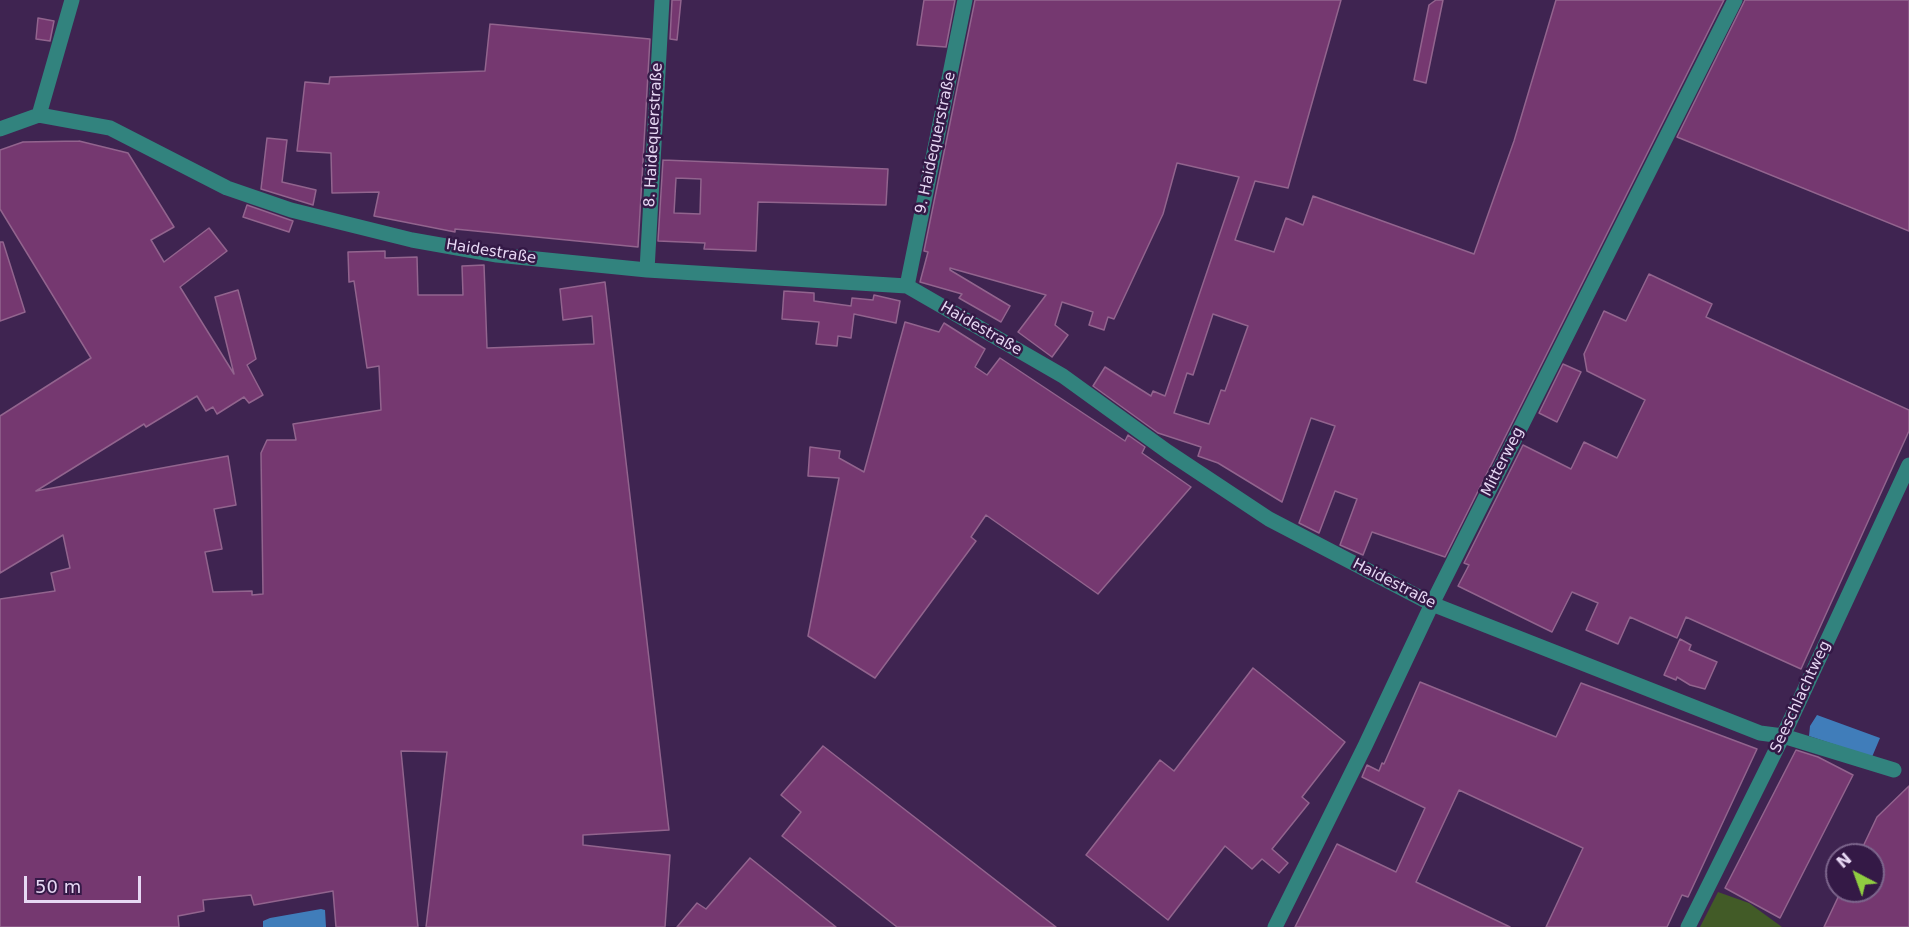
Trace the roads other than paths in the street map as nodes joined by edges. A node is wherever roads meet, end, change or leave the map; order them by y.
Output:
1 (72, 0) edge
2 (662, 0) edge
3 (965, 0) edge
4 (1735, 0) edge
5 (39, 115) junction
6 (0, 129) edge
7 (646, 270) junction
8 (906, 286) junction
9 (1909, 465) edge
10 (1432, 604) junction
11 (1783, 736) junction
12 (1894, 770) dead end
13 (1275, 927) edge
14 (1688, 927) edge

1 - 5 street
2 - 7 street, 8. Haidequerstraße
3 - 8 street, 9. Haidequerstraße
4 - 10 street, Mitterweg
5 - 6 street
5 - 7 street, Haidestraße
7 - 8 street, Haidestraße
8 - 10 street, Haidestraße
9 - 11 street, Seeschlachtweg
10 - 11 street, Haidestraße
10 - 13 street, Mitterweg
11 - 12 street, Haidestraße
11 - 14 street, Seeschlachtweg

